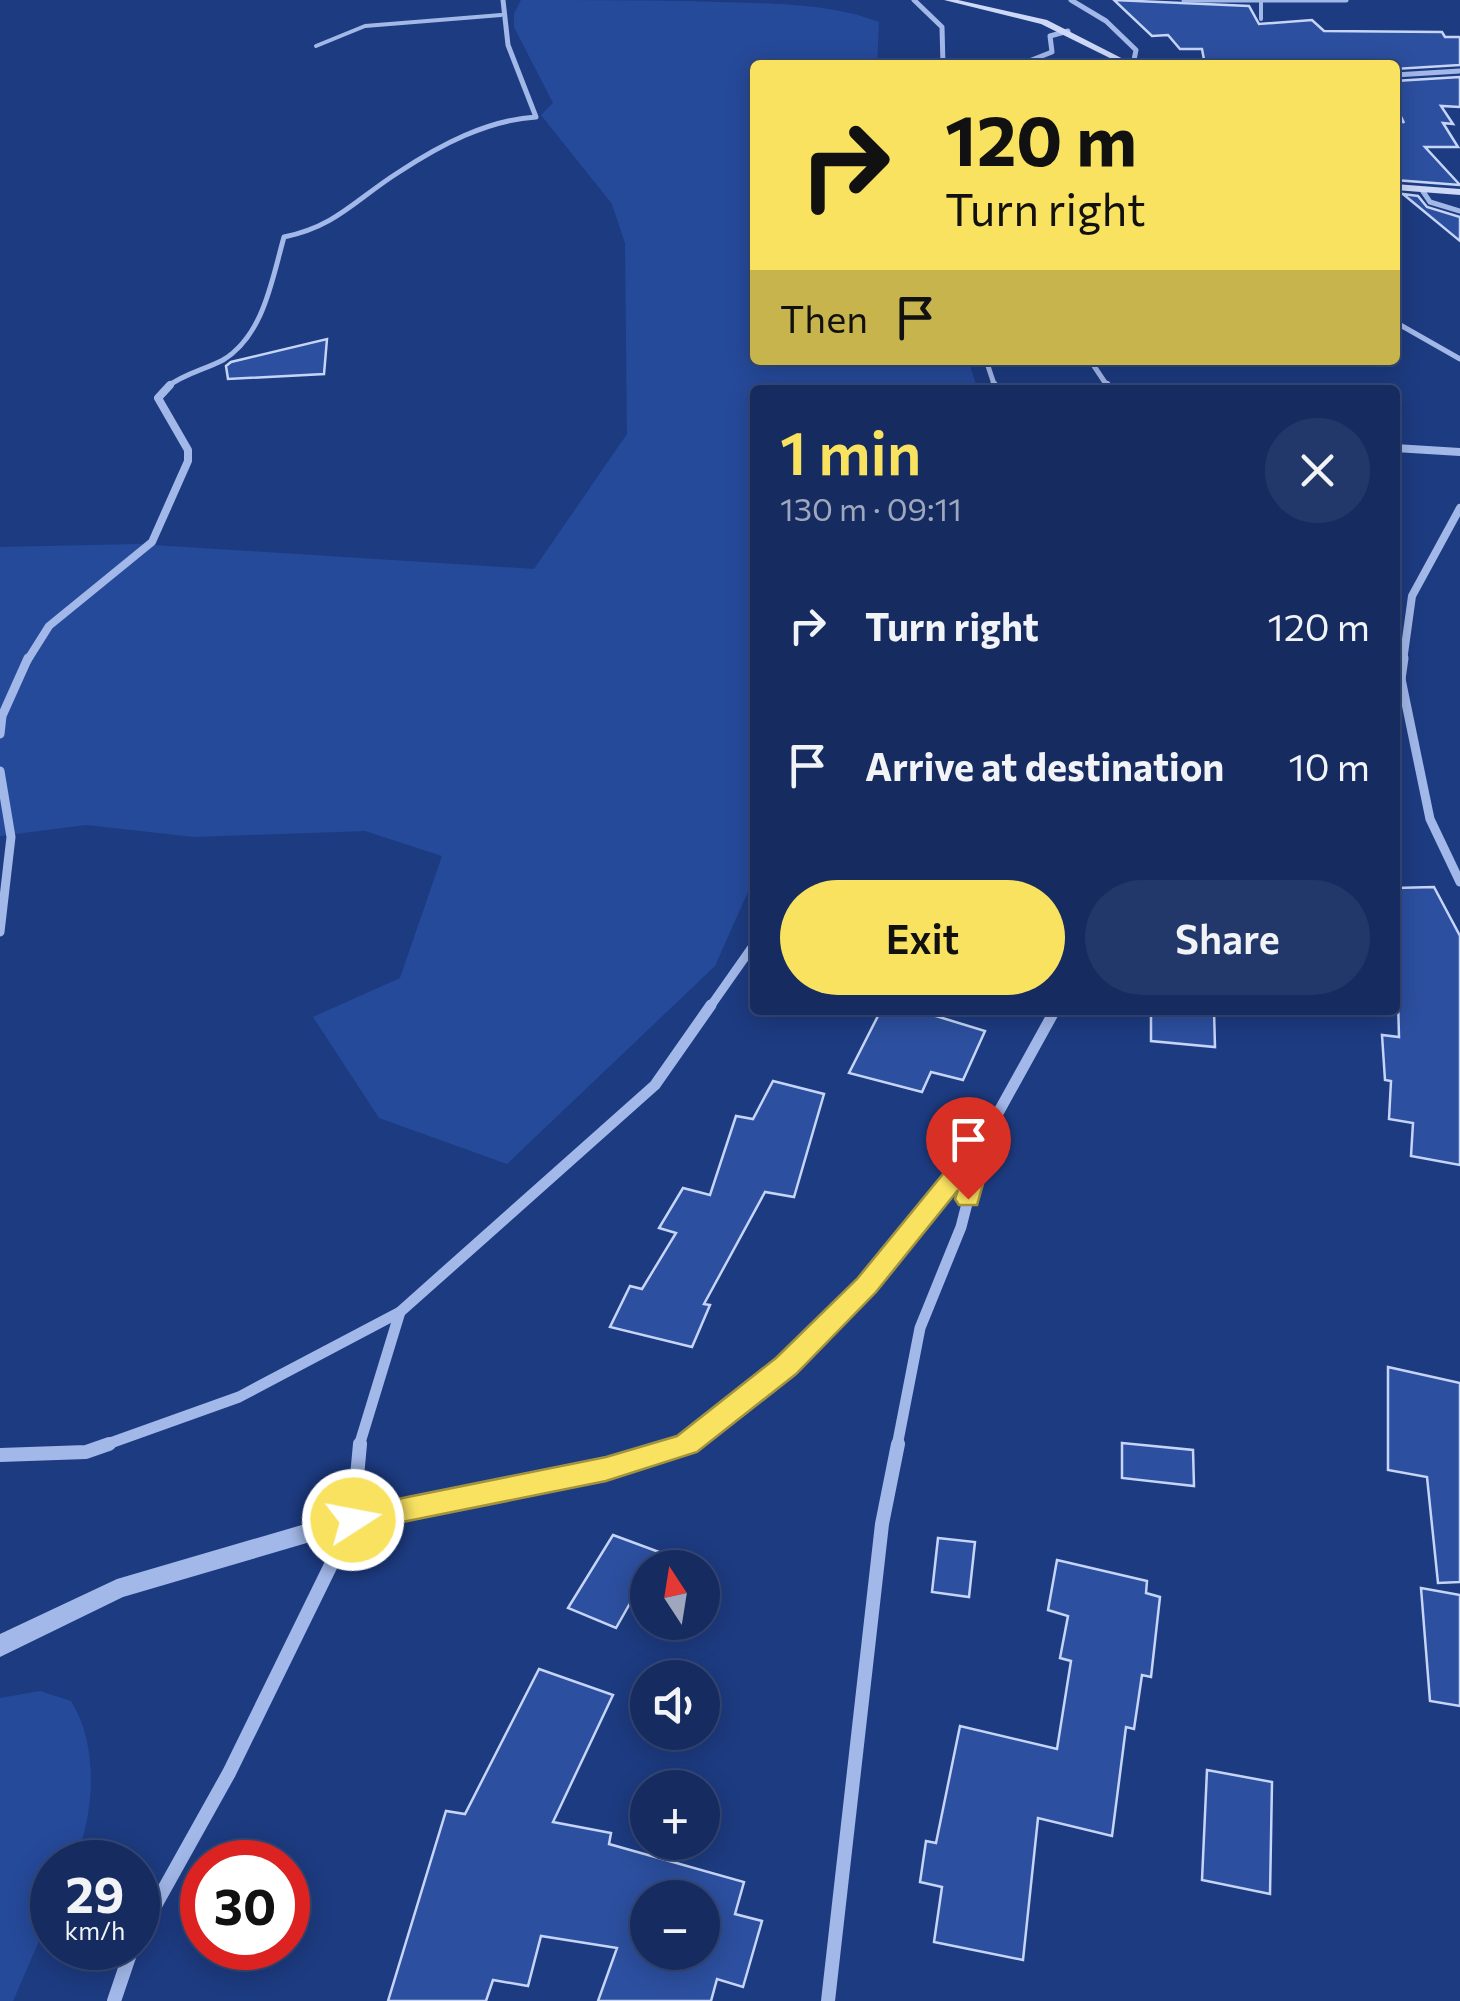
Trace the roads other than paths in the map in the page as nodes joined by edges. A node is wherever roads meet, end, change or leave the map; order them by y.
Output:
1 (504, 0) edge
2 (914, 0) edge
3 (948, 0) edge
4 (1071, 0) edge
5 (1184, 0) edge
6 (1346, 0) edge
7 (1261, 2) edge
8 (501, 15) junction
9 (1261, 19) dead end
10 (1068, 31) junction
11 (316, 46) dead end
12 (1052, 52) junction
13 (943, 60) edge
14 (1031, 60) edge
15 (1055, 60) edge
16 (1123, 60) edge
17 (1133, 60) edge
18 (1460, 71) edge
19 (1400, 74) edge
20 (1400, 188) edge
21 (1422, 190) junction
22 (1460, 192) edge
23 (1460, 210) edge
24 (1400, 325) edge
25 (1460, 359) edge
26 (1400, 448) edge
27 (1460, 452) edge
28 (1460, 508) edge
29 (1400, 668) edge
30 (1400, 689) edge
31 (0, 734) edge
32 (0, 770) edge
33 (1460, 882) edge
34 (0, 932) edge
35 (750, 950) edge
36 (1052, 1015) edge
37 (982, 1142) junction
38 (400, 1312) junction
39 (0, 1455) edge
40 (353, 1520) junction
41 (0, 1646) edge
42 (160, 1897) edge
43 (125, 1970) edge
44 (114, 2001) edge
45 (828, 2001) edge

1 - 8 street
2 - 13 street
3 - 10 main road
4 - 17 street
5 - 7 street
6 - 7 street
7 - 9 lane
8 - 11 lane
8 - 31 street
10 - 12 street
10 - 16 main road
12 - 14 street
12 - 15 street
18 - 19 street
20 - 21 main road
21 - 22 main road
21 - 23 street
24 - 25 street
26 - 27 street
28 - 29 street
30 - 33 street
32 - 34 street
35 - 38 street
36 - 37 street
37 - 40 street
37 - 45 street
38 - 39 street
38 - 40 street
40 - 41 street
40 - 42 street
43 - 44 street

